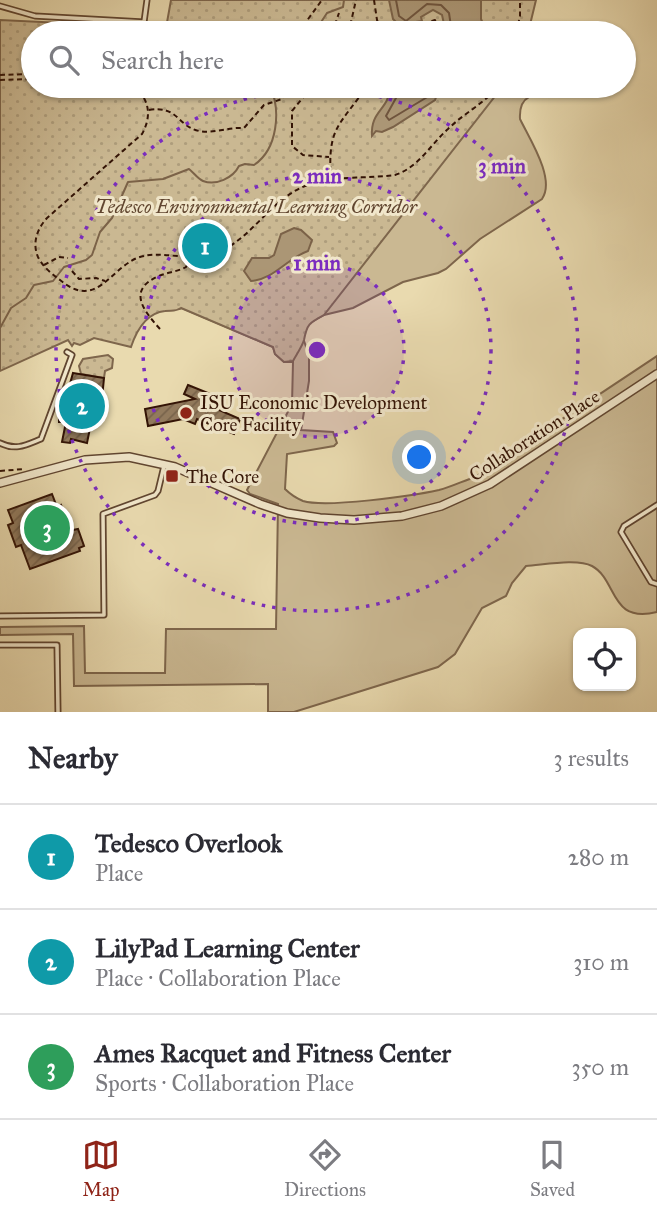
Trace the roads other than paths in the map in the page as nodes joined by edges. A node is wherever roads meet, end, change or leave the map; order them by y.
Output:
1 (147, 0) edge
2 (0, 6) edge
3 (126, 21) edge
4 (144, 21) edge
5 (67, 352) dead end
6 (657, 374) edge
7 (0, 443) edge
8 (164, 464) junction
9 (0, 477) edge
10 (17, 478) junction
11 (0, 483) edge
12 (657, 505) edge
13 (657, 584) edge
14 (0, 616) edge
15 (0, 645) edge
16 (58, 712) edge

1 - 4 lane
2 - 3 lane
5 - 7 lane
6 - 8 street, Collaboration Place
8 - 10 street, Collaboration Place
8 - 14 lane
9 - 10 street, Collaboration Place
10 - 11 street, Collaboration Place
12 - 13 lane
15 - 16 lane

